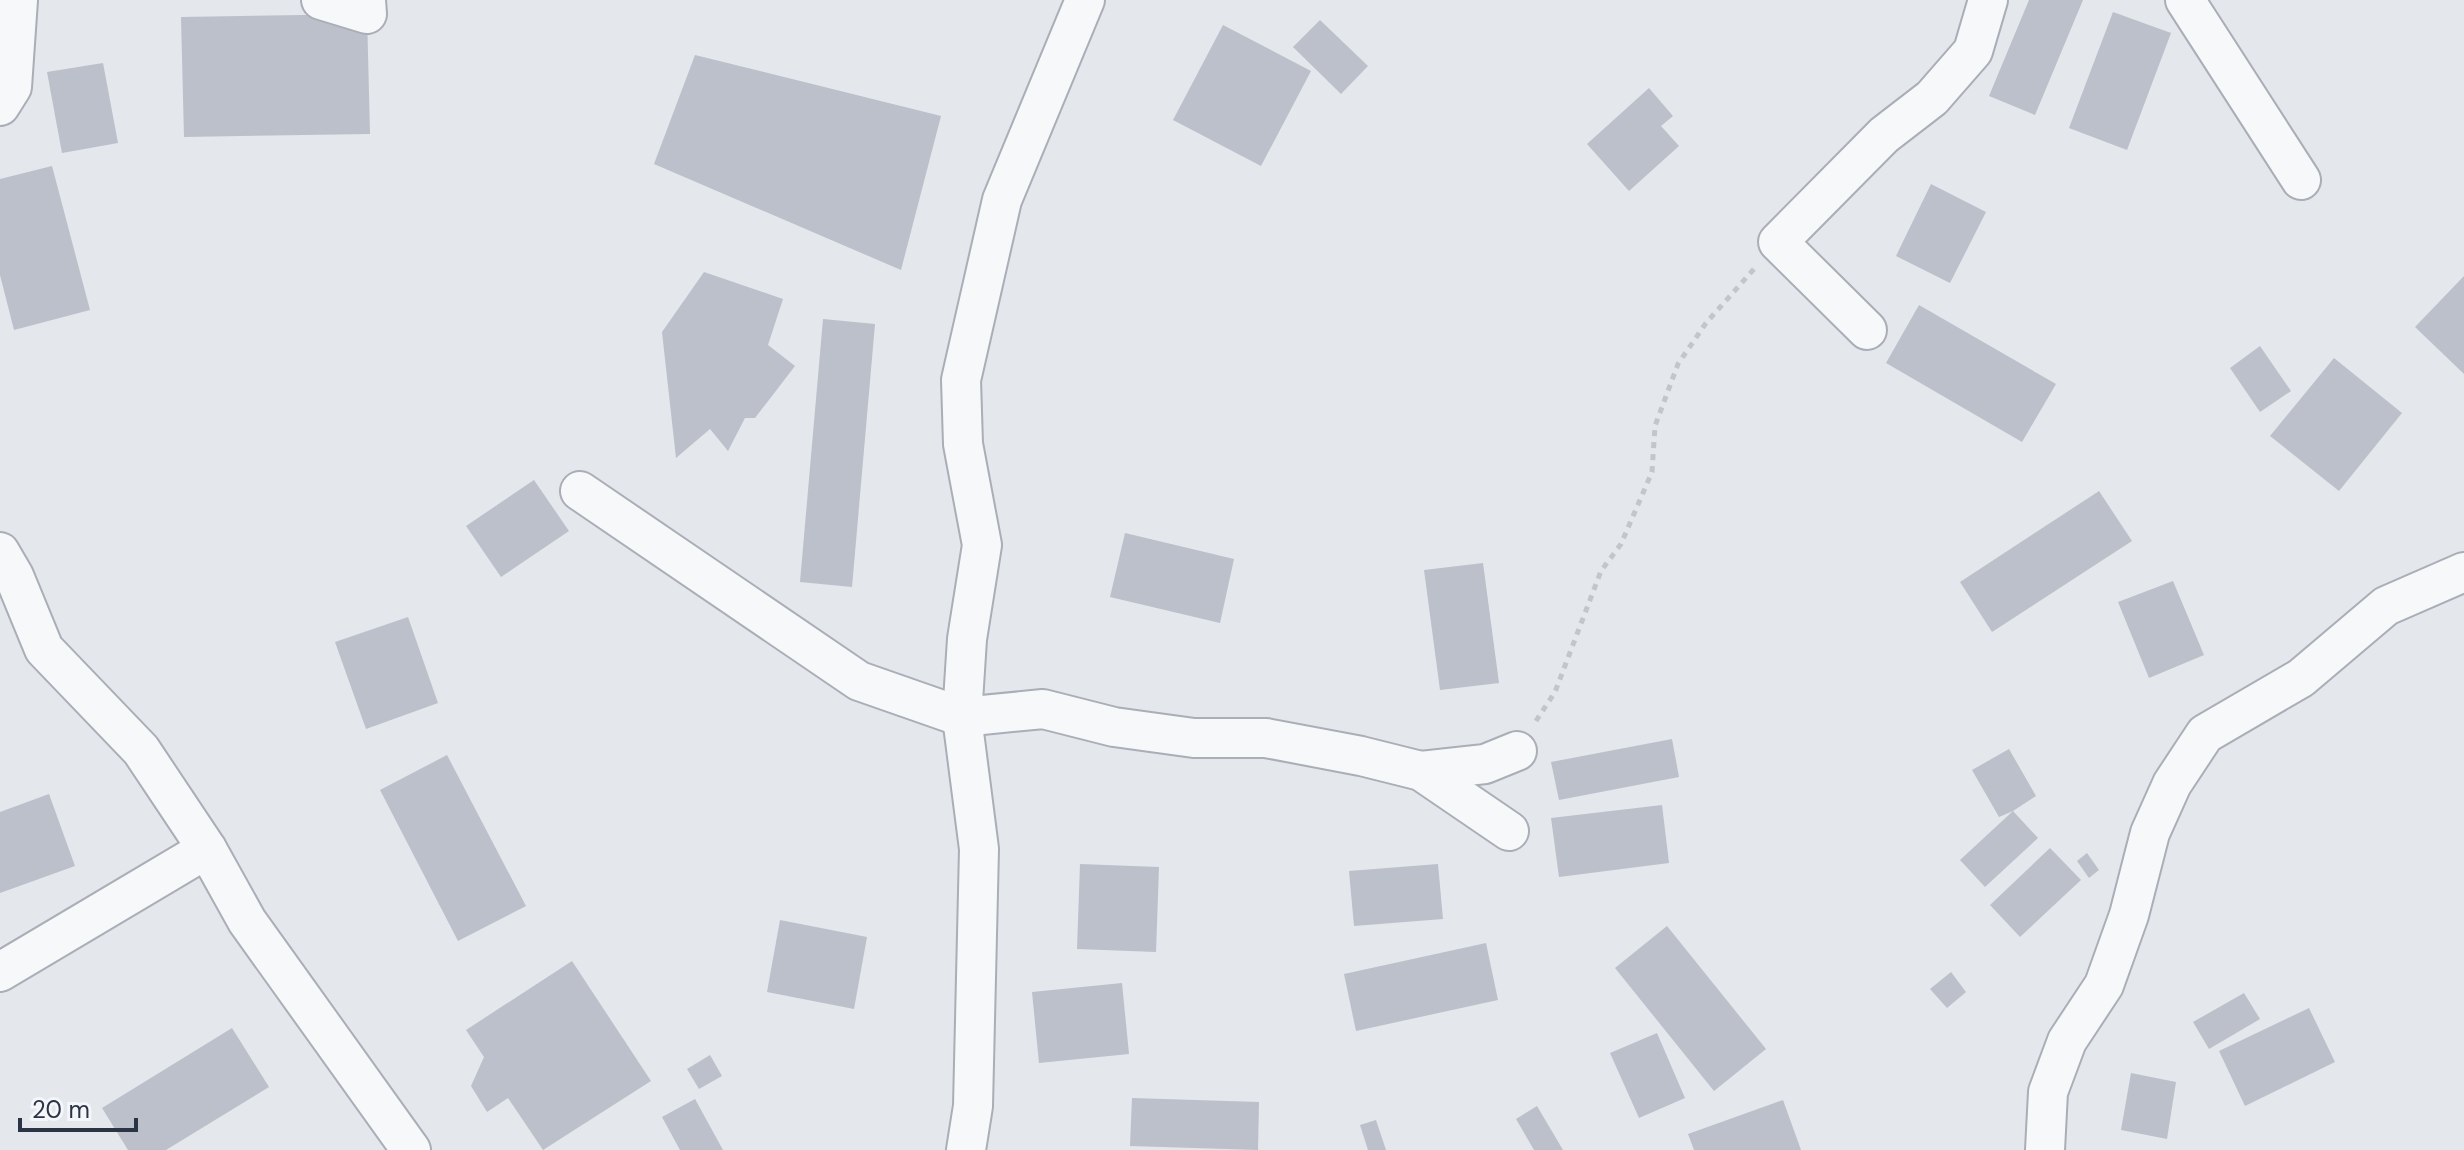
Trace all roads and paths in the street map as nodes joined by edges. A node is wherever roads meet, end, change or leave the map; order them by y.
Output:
1 (18, 0) edge
2 (321, 0) edge
3 (366, 0) edge
4 (1085, 0) edge
5 (1988, 0) edge
6 (2185, 0) edge
7 (0, 106) edge
8 (2301, 180) dead end
9 (1778, 242) junction
10 (1867, 330) dead end
11 (580, 491) dead end
12 (0, 552) edge
13 (2464, 572) edge
14 (962, 717) junction
15 (1517, 751) joint
16 (1421, 771) junction
17 (1509, 831) dead end
18 (207, 849) junction
19 (0, 972) edge
20 (411, 1150) edge
21 (966, 1150) edge
22 (2045, 1150) edge

1 - 7 street
2 - 3 street
4 - 14 street
5 - 9 street
6 - 8 street
9 - 10 street
9 - 15 path
11 - 14 street
12 - 18 street
13 - 22 street
14 - 16 street
14 - 21 street
15 - 16 street
16 - 17 street
18 - 19 street
18 - 20 street

